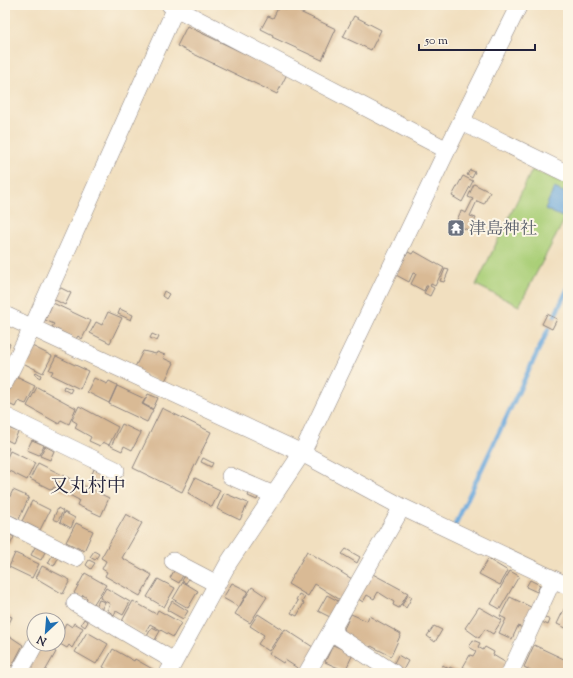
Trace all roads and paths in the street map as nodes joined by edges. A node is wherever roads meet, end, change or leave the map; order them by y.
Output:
1 (519, 5) edge
2 (175, 6) edge
3 (462, 122) junction
4 (447, 150) junction
5 (568, 174) edge
6 (5, 315) edge
7 (32, 328) junction
8 (5, 382) edge
9 (5, 416) edge
10 (302, 453) junction
11 (116, 470) dead end
12 (230, 476) dead end
13 (274, 495) junction
14 (402, 507) junction
15 (5, 522) edge
16 (76, 558) dead end
17 (173, 561) dead end
18 (561, 583) edge
19 (217, 584) junction
20 (76, 602) dead end
21 (331, 632) junction
22 (31, 652) edge
23 (171, 667) edge
24 (19, 673) edge
25 (307, 673) edge
26 (394, 673) edge
27 (510, 673) edge

1 - 3 street
2 - 4 street
2 - 7 street
3 - 4 street
3 - 5 street
4 - 10 street
6 - 7 street
7 - 8 street
7 - 10 street
9 - 11 street
10 - 13 street
10 - 14 street
12 - 13 street
13 - 19 street
14 - 18 street
14 - 21 street
15 - 16 street
17 - 19 street
18 - 27 street
19 - 23 street
20 - 23 street
21 - 25 street
21 - 26 street
22 - 24 street

